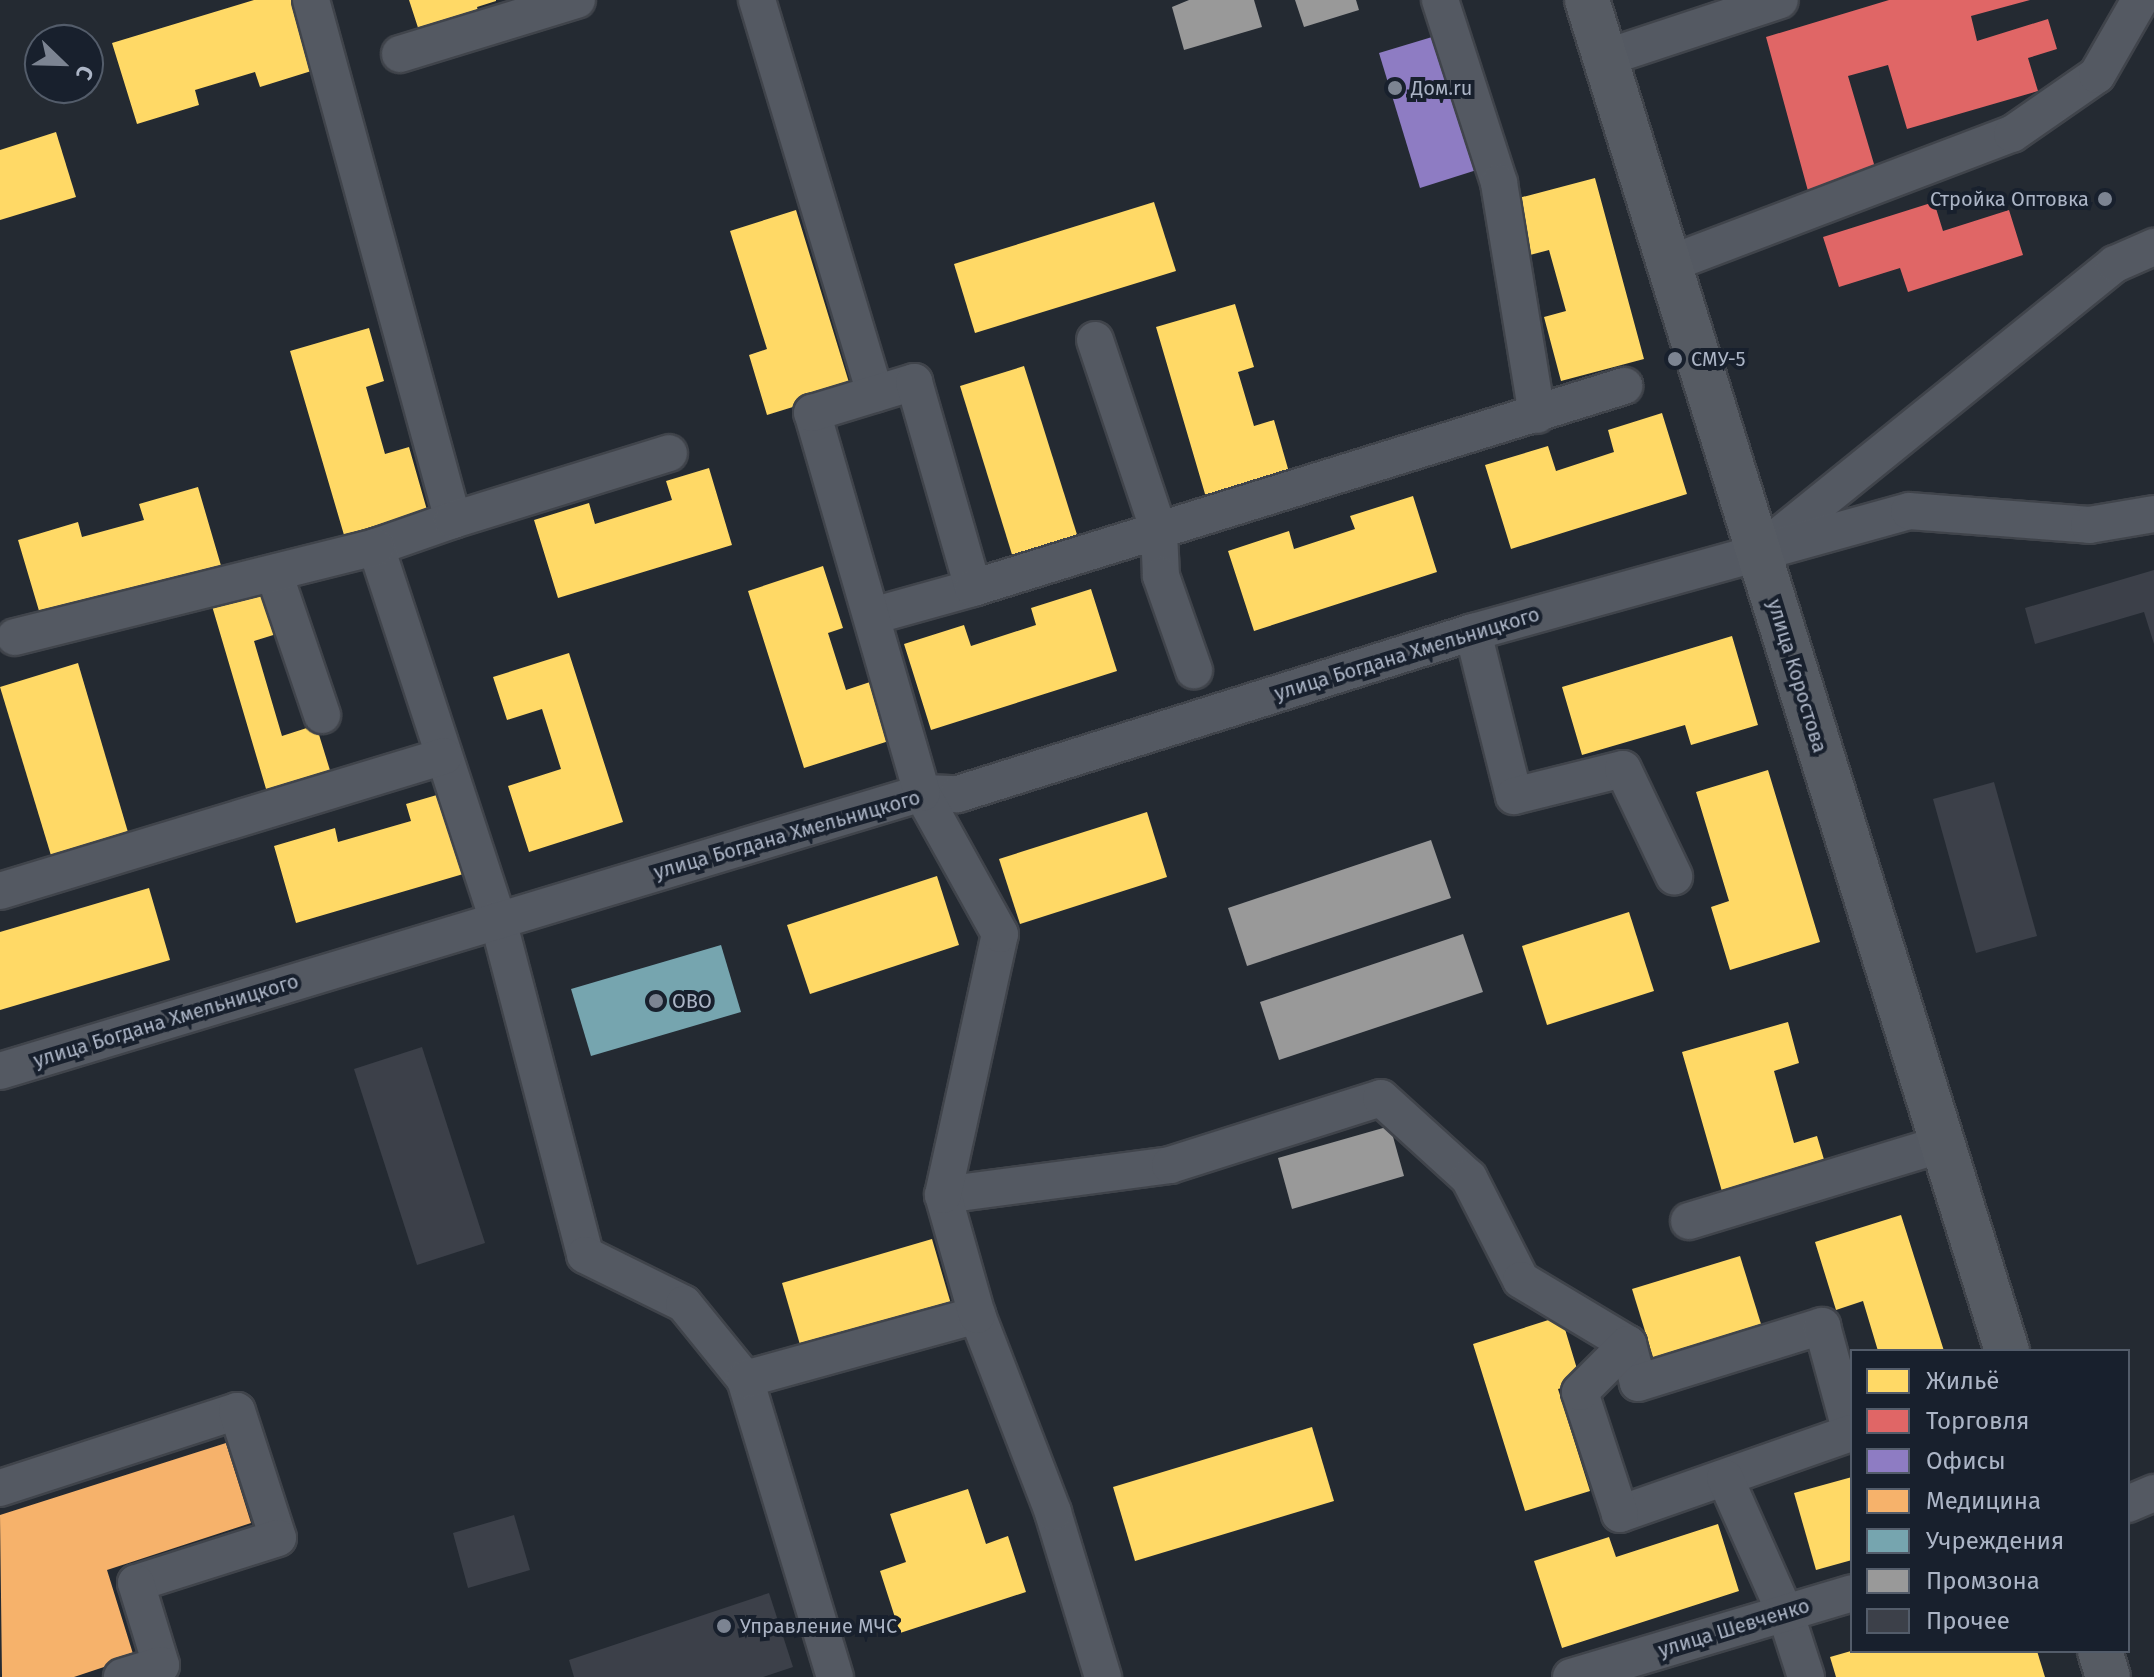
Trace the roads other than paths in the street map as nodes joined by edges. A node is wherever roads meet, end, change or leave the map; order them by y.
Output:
1 (311, 0) edge
2 (577, 0) edge
3 (757, 0) edge
4 (1440, 0) edge
5 (1587, 0) edge
6 (1780, 0) edge
7 (2140, 0) edge
8 (400, 54) dead end
9 (1605, 58) junction
10 (2154, 247) edge
11 (1669, 264) junction
12 (1095, 340) dead end
13 (1624, 386) dead end
14 (875, 394) junction
15 (1537, 415) junction
16 (669, 453) dead end
17 (2154, 514) edge
18 (453, 520) junction
19 (1159, 531) junction
20 (376, 547) junction
21 (1759, 553) junction
22 (274, 573) junction
23 (973, 588) junction
24 (872, 616) junction
25 (1473, 632) junction
26 (15, 637) dead end
27 (1194, 670) dead end
28 (322, 715) dead end
29 (444, 756) junction
30 (922, 793) junction
31 (1674, 876) dead end
32 (2, 881) edge
33 (498, 920) junction
34 (0, 1071) edge
35 (1942, 1144) junction
36 (943, 1195) junction
37 (1689, 1221) dead end
38 (977, 1315) junction
39 (1628, 1344) junction
40 (2006, 1349) edge
41 (745, 1379) junction
42 (1850, 1429) edge
43 (1850, 1433) edge
44 (1725, 1478) junction
45 (0, 1488) edge
46 (2154, 1493) edge
47 (2130, 1503) edge
48 (1850, 1595) edge
49 (1850, 1595) edge
50 (1786, 1615) junction
51 (2101, 1653) edge
52 (122, 1677) edge
53 (835, 1677) edge
54 (1103, 1677) edge
55 (1574, 1677) edge
56 (1806, 1677) edge
57 (2108, 1677) edge

1 - 18 street
2 - 8 street
3 - 14 street
4 - 15 street
5 - 9 main road, улица Коростова
6 - 9 street
7 - 11 street
9 - 11 main road, улица Коростова
10 - 21 street
11 - 21 main road, улица Коростова
12 - 19 street
13 - 15 street
14 - 23 street
14 - 24 street
15 - 19 street
16 - 18 street
17 - 21 street, улица Богдана Хмельницкого
18 - 20 street
19 - 23 street
19 - 27 street
20 - 22 street
20 - 29 street
21 - 25 street, улица Богдана Хмельницкого
21 - 35 main road, улица Коростова
22 - 26 street
22 - 28 street
23 - 24 street
24 - 30 street
25 - 30 street, улица Богдана Хмельницкого
25 - 31 street
29 - 32 street
29 - 33 street
30 - 33 street, улица Богдана Хмельницкого
30 - 36 street
33 - 34 street, улица Богдана Хмельницкого
33 - 41 street
35 - 37 street
35 - 40 main road, улица Коростова
36 - 38 street
36 - 39 street
38 - 41 street
38 - 54 street
39 - 42 street
39 - 44 street
41 - 53 street
43 - 44 street
44 - 50 street
45 - 52 street
46 - 47 street
48 - 50 street, улица Шевченко
49 - 55 street, улица Шевченко
50 - 55 street, улица Шевченко
50 - 56 street
51 - 57 main road

